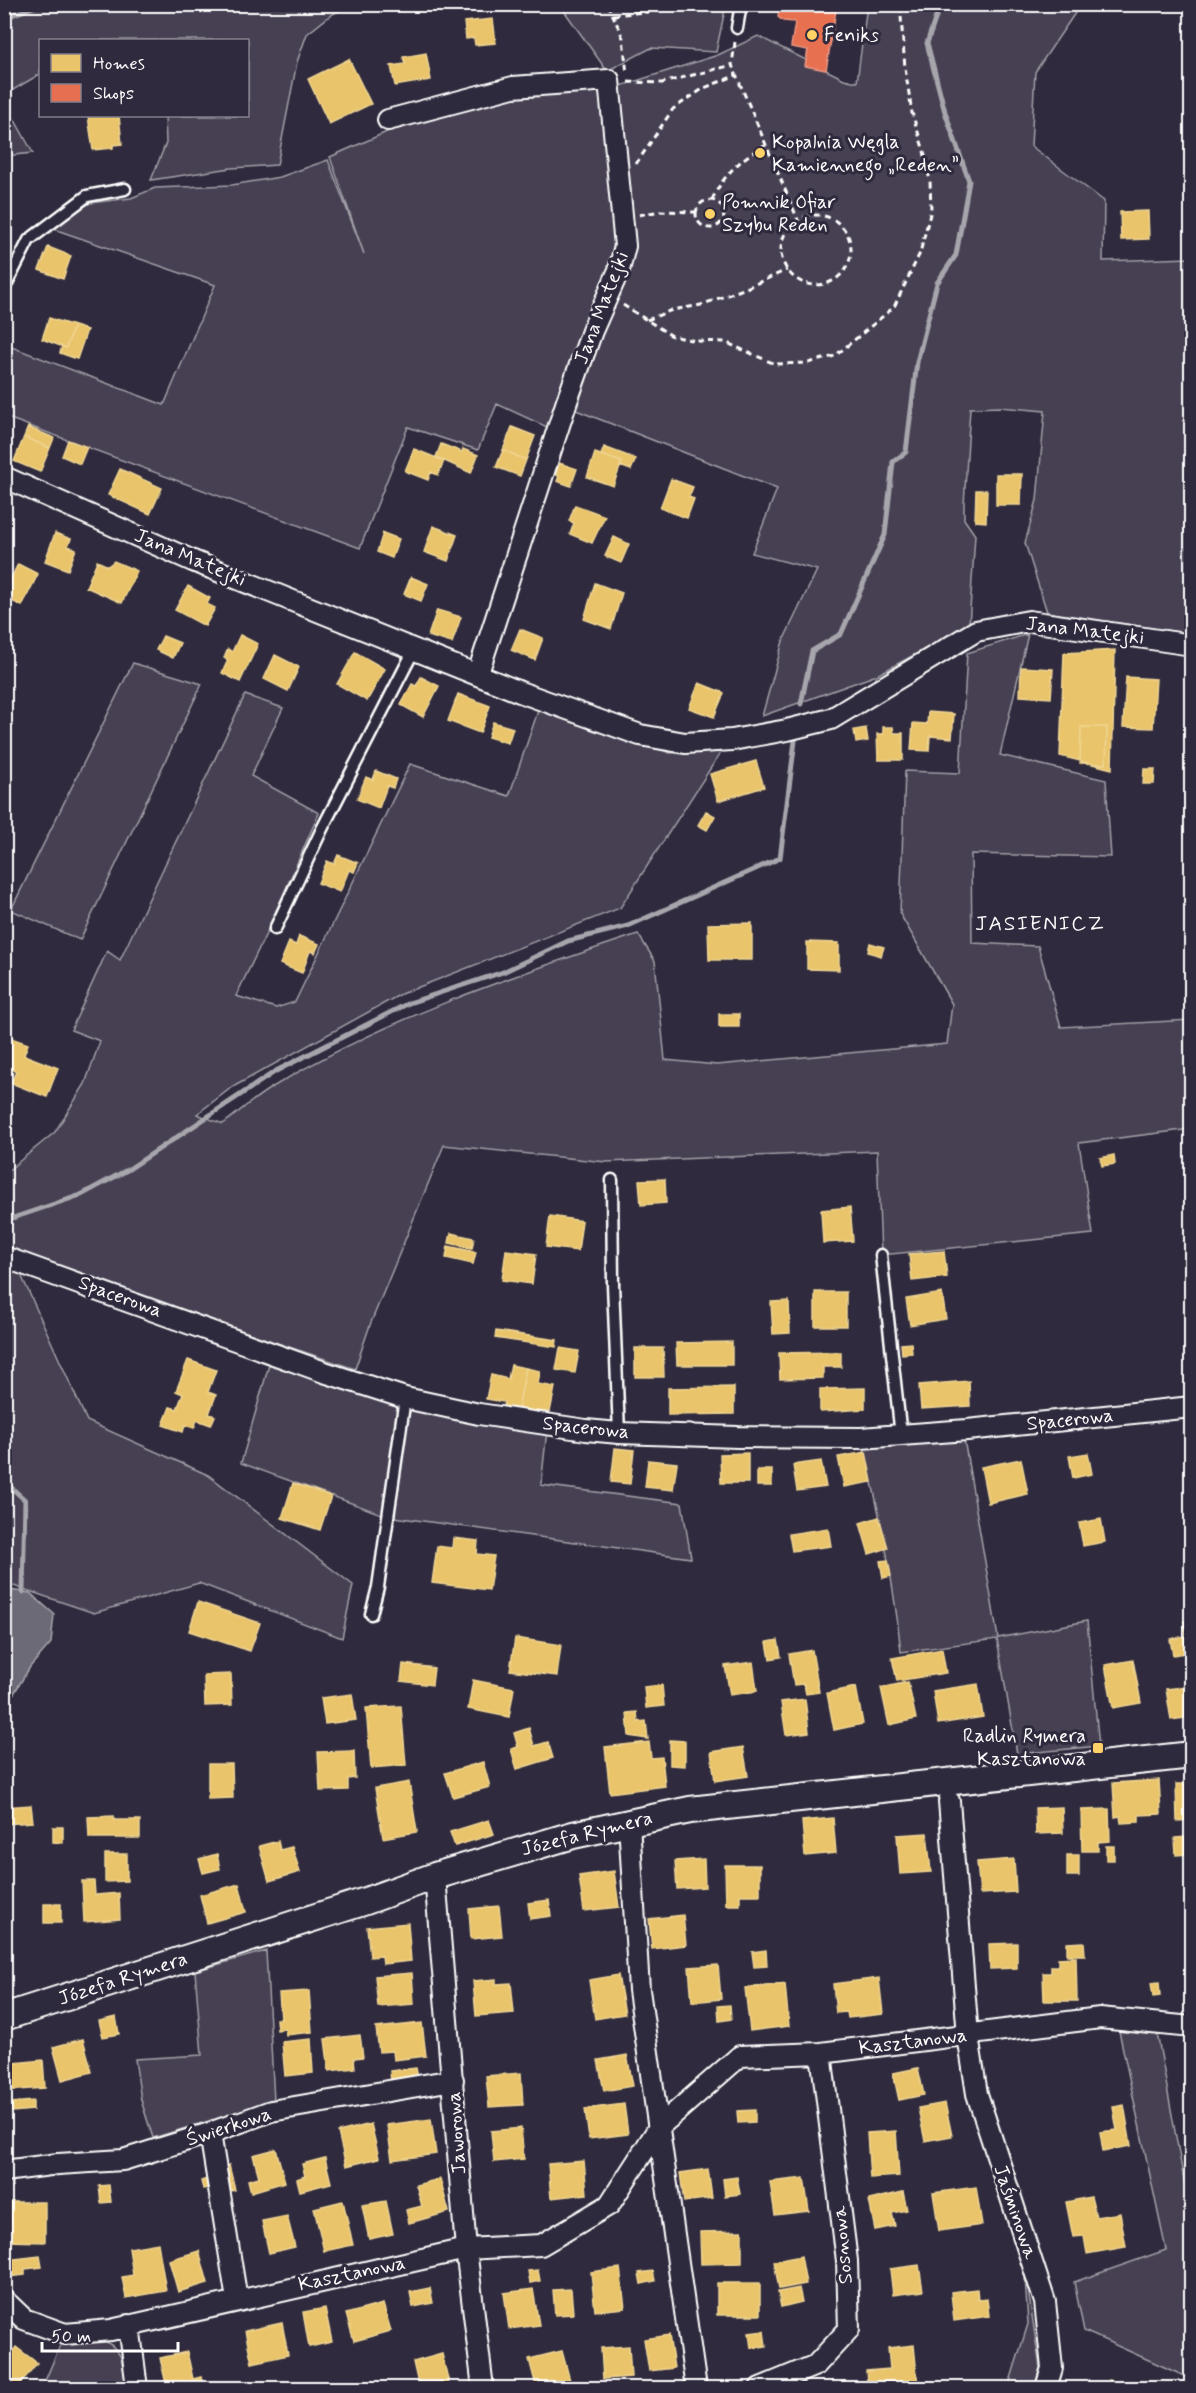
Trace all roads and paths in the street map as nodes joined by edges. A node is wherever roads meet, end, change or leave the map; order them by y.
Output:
1 (608, 4) edge
2 (677, 4) edge
3 (741, 4) edge
4 (900, 4) edge
5 (613, 15) junction
6 (737, 28) joint
7 (732, 64) junction
8 (737, 75) junction
9 (619, 81) junction
10 (388, 120) dead end
11 (766, 145) junction
12 (125, 189) dead end
13 (620, 191) junction
14 (712, 200) junction
15 (696, 212) junction
16 (622, 218) junction
17 (798, 220) junction
18 (787, 270) junction
19 (4, 289) edge
20 (609, 295) junction
21 (647, 320) junction
22 (4, 477) edge
23 (1191, 645) edge
24 (414, 650) junction
25 (478, 673) junction
26 (275, 929) dead end
27 (612, 1180) dead end
28 (881, 1255) dead end
29 (4, 1257) edge
30 (405, 1398) junction
31 (1191, 1407) edge
32 (619, 1433) junction
33 (901, 1436) junction
34 (371, 1614) dead end
35 (1191, 1755) edge
36 (950, 1801) dead end
37 (629, 1822) junction
38 (435, 1876) junction
39 (4, 2017) edge
40 (1191, 2027) edge
41 (968, 2036) junction
42 (821, 2053) junction
43 (453, 2080) junction
44 (660, 2126) junction
45 (210, 2133) junction
46 (4, 2171) edge
47 (466, 2249) junction
48 (4, 2300) edge
49 (237, 2300) junction
50 (129, 2325) junction
51 (137, 2388) edge
52 (483, 2388) edge
53 (696, 2388) edge
54 (762, 2388) edge
55 (1046, 2388) edge

1 - 5 path
2 - 5 path
3 - 6 lane
4 - 21 path
5 - 9 path
6 - 7 path
7 - 8 path
7 - 9 path
8 - 11 path
8 - 13 path
9 - 10 street
9 - 13 street, Jana Matejki
11 - 14 path
11 - 17 path
12 - 19 lane
13 - 16 street, Jana Matejki
14 - 15 path
14 - 15 path
15 - 16 path
16 - 20 street, Jana Matejki
17 - 18 path
17 - 18 path
18 - 21 path
20 - 21 path
20 - 25 street, Jana Matejki
22 - 24 street, Jana Matejki
23 - 25 street, Jana Matejki
24 - 25 street, Jana Matejki
24 - 26 lane
27 - 32 lane
28 - 33 lane
29 - 30 street, Spacerowa
30 - 32 street, Spacerowa
30 - 34 lane
31 - 33 street, Spacerowa
32 - 33 street, Spacerowa
35 - 37 street, Józefa Rymera
36 - 41 street, Jaśminowa
37 - 38 street, Józefa Rymera
37 - 44 street
38 - 39 street, Józefa Rymera
38 - 43 street, Jaworowa
40 - 41 street, Kasztanowa
41 - 42 street, Kasztanowa
41 - 55 street, Jaśminowa
42 - 44 street, Kasztanowa
42 - 54 street, Sosnowa
43 - 45 street, Świerkowa
43 - 47 street, Jaworowa
44 - 47 street, Kasztanowa
44 - 53 street
45 - 46 street, Świerkowa
45 - 49 street
47 - 49 street, Kasztanowa
47 - 52 street, Jaworowa
48 - 50 street, Kasztanowa
49 - 50 street, Kasztanowa
50 - 51 street

